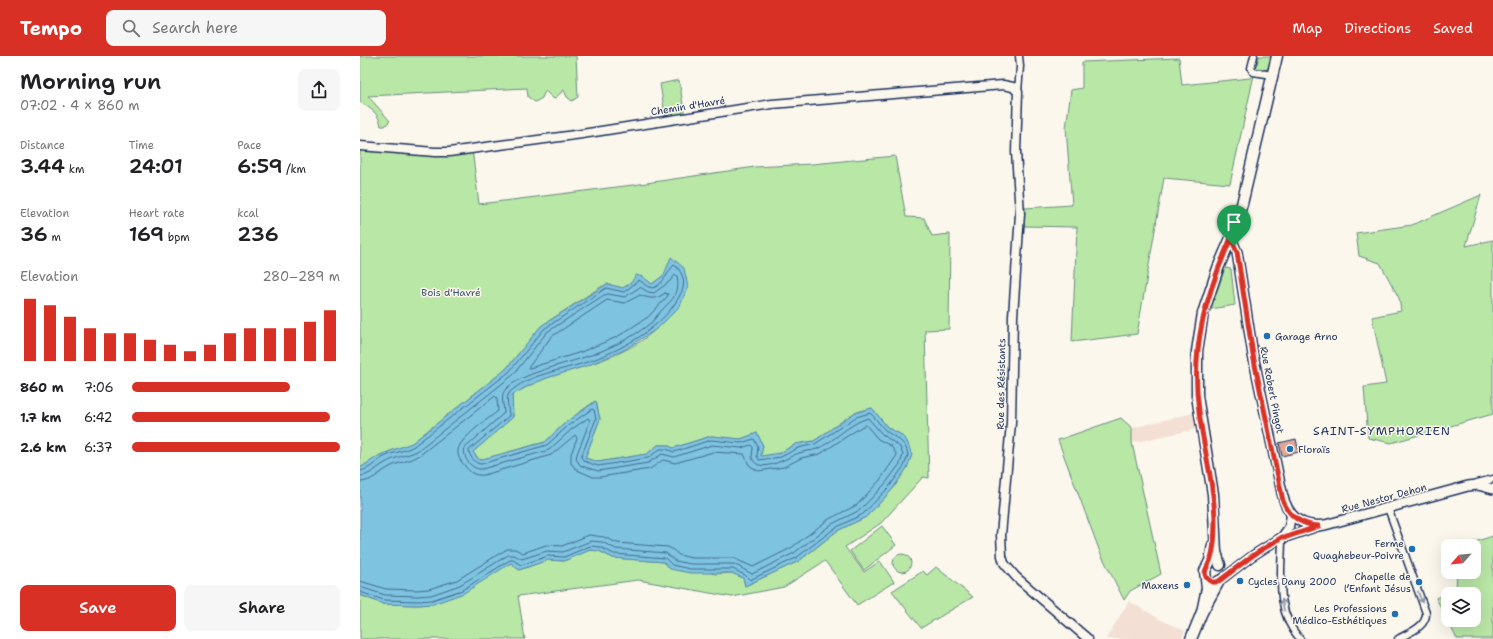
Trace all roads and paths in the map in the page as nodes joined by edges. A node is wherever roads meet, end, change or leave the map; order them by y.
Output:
1 (1020, 56) edge
2 (1254, 56) edge
3 (1277, 56) edge
4 (1273, 75) junction
5 (1018, 92) junction
6 (360, 146) edge
7 (1231, 238) junction
8 (1493, 479) edge
9 (1468, 486) junction
10 (1493, 490) edge
11 (1388, 508) junction
12 (1291, 515) junction
13 (1319, 526) junction
14 (1215, 535) junction
15 (1282, 537) junction
16 (1221, 566) junction
17 (1238, 566) junction
18 (1206, 567) junction
19 (1206, 578) junction
20 (1220, 580) junction
21 (1202, 612) junction
22 (1088, 639) edge
23 (1191, 639) edge
24 (1300, 639) edge
25 (1398, 639) edge

1 - 5 street
2 - 4 street
3 - 4 main road
4 - 7 main road
5 - 6 street, Chemin d'Havré
5 - 22 street, Rue des Résistants
7 - 12 main road, Rue Robert Pingot
7 - 14 main road
8 - 9 street, Rue Nestor Dehon
9 - 10 main road
9 - 11 main road, Rue Nestor Dehon
11 - 13 main road, Rue Nestor Dehon
11 -> 25 street
12 - 13 main road
12 - 15 street
13 - 15 street, Rue Nestor Dehon
14 - 16 main road
14 - 18 main road
15 - 17 street, Rue Nestor Dehon
24 -> 15 street
16 - 17 street
16 - 18 main road
16 - 20 main road
17 - 20 street, Rue Nestor Dehon
18 - 19 main road
19 - 20 main road
19 - 21 main road
20 - 21 main road
21 - 23 main road

